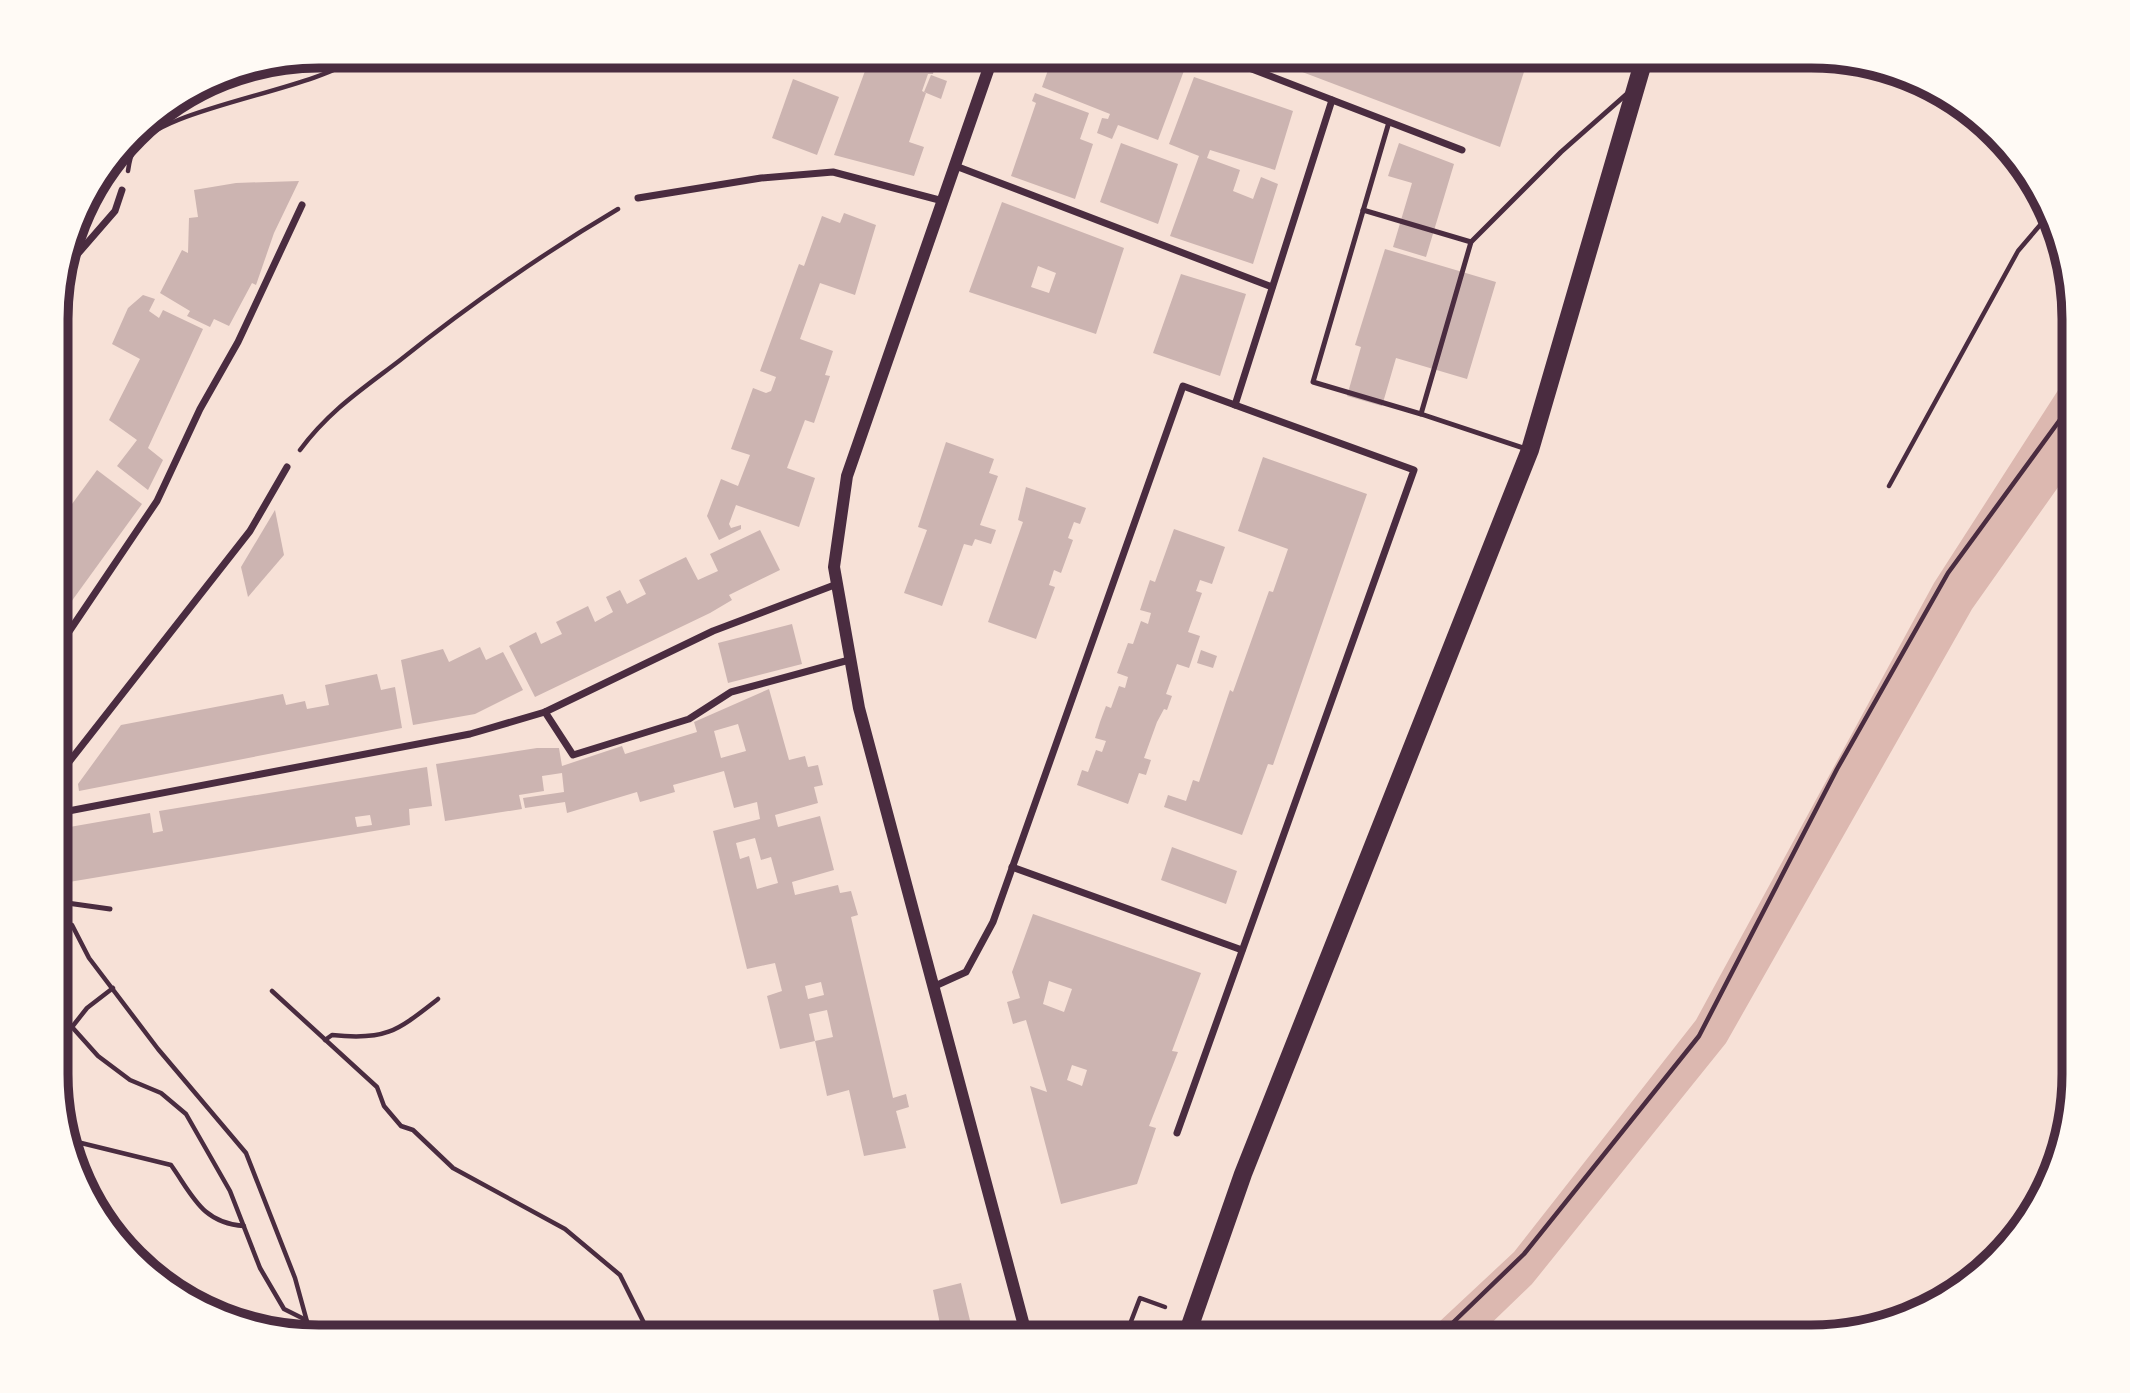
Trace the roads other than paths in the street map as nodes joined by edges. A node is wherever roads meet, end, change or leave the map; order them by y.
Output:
1 (988, 68) edge
2 (1249, 68) edge
3 (1641, 68) edge
4 (1634, 88) junction
5 (1332, 100) junction
6 (1389, 122) junction
7 (1462, 150) dead end
8 (953, 165) junction
9 (122, 190) road end
10 (638, 198) road end
11 (943, 201) junction
12 (302, 205) dead end
13 (1363, 210) junction
14 (1471, 242) junction
15 (77, 255) edge
16 (1272, 287) junction
17 (1235, 405) junction
18 (1421, 414) junction
19 (1530, 450) junction
20 (287, 467) road end
21 (836, 584) junction
22 (68, 633) edge
23 (849, 660) junction
24 (545, 712) junction
25 (68, 763) edge
26 (68, 811) edge
27 (1012, 867) junction
28 (68, 902) edge
29 (110, 909) dead end
30 (1242, 950) junction
31 (935, 986) junction
32 (1177, 1133) dead end
33 (1024, 1325) edge
34 (1190, 1325) edge

1 - 8 street
2 - 5 street
3 - 4 main road
4 - 14 lane
4 - 19 main road
5 - 6 street
5 - 16 street
6 - 7 street
6 - 13 lane
8 - 11 street
8 - 16 street
9 - 15 street
10 - 11 street
11 - 21 street
12 - 22 street
13 - 14 lane
13 - 18 lane
14 - 18 lane
16 - 17 street
17 - 27 street
17 - 30 street
18 - 19 lane
19 - 34 main road
20 - 25 street
21 - 23 street
21 - 24 street
23 - 24 street
23 - 31 street
24 - 26 street
27 - 30 street
27 - 31 street
28 - 29 lane
30 - 32 street
31 - 33 street

